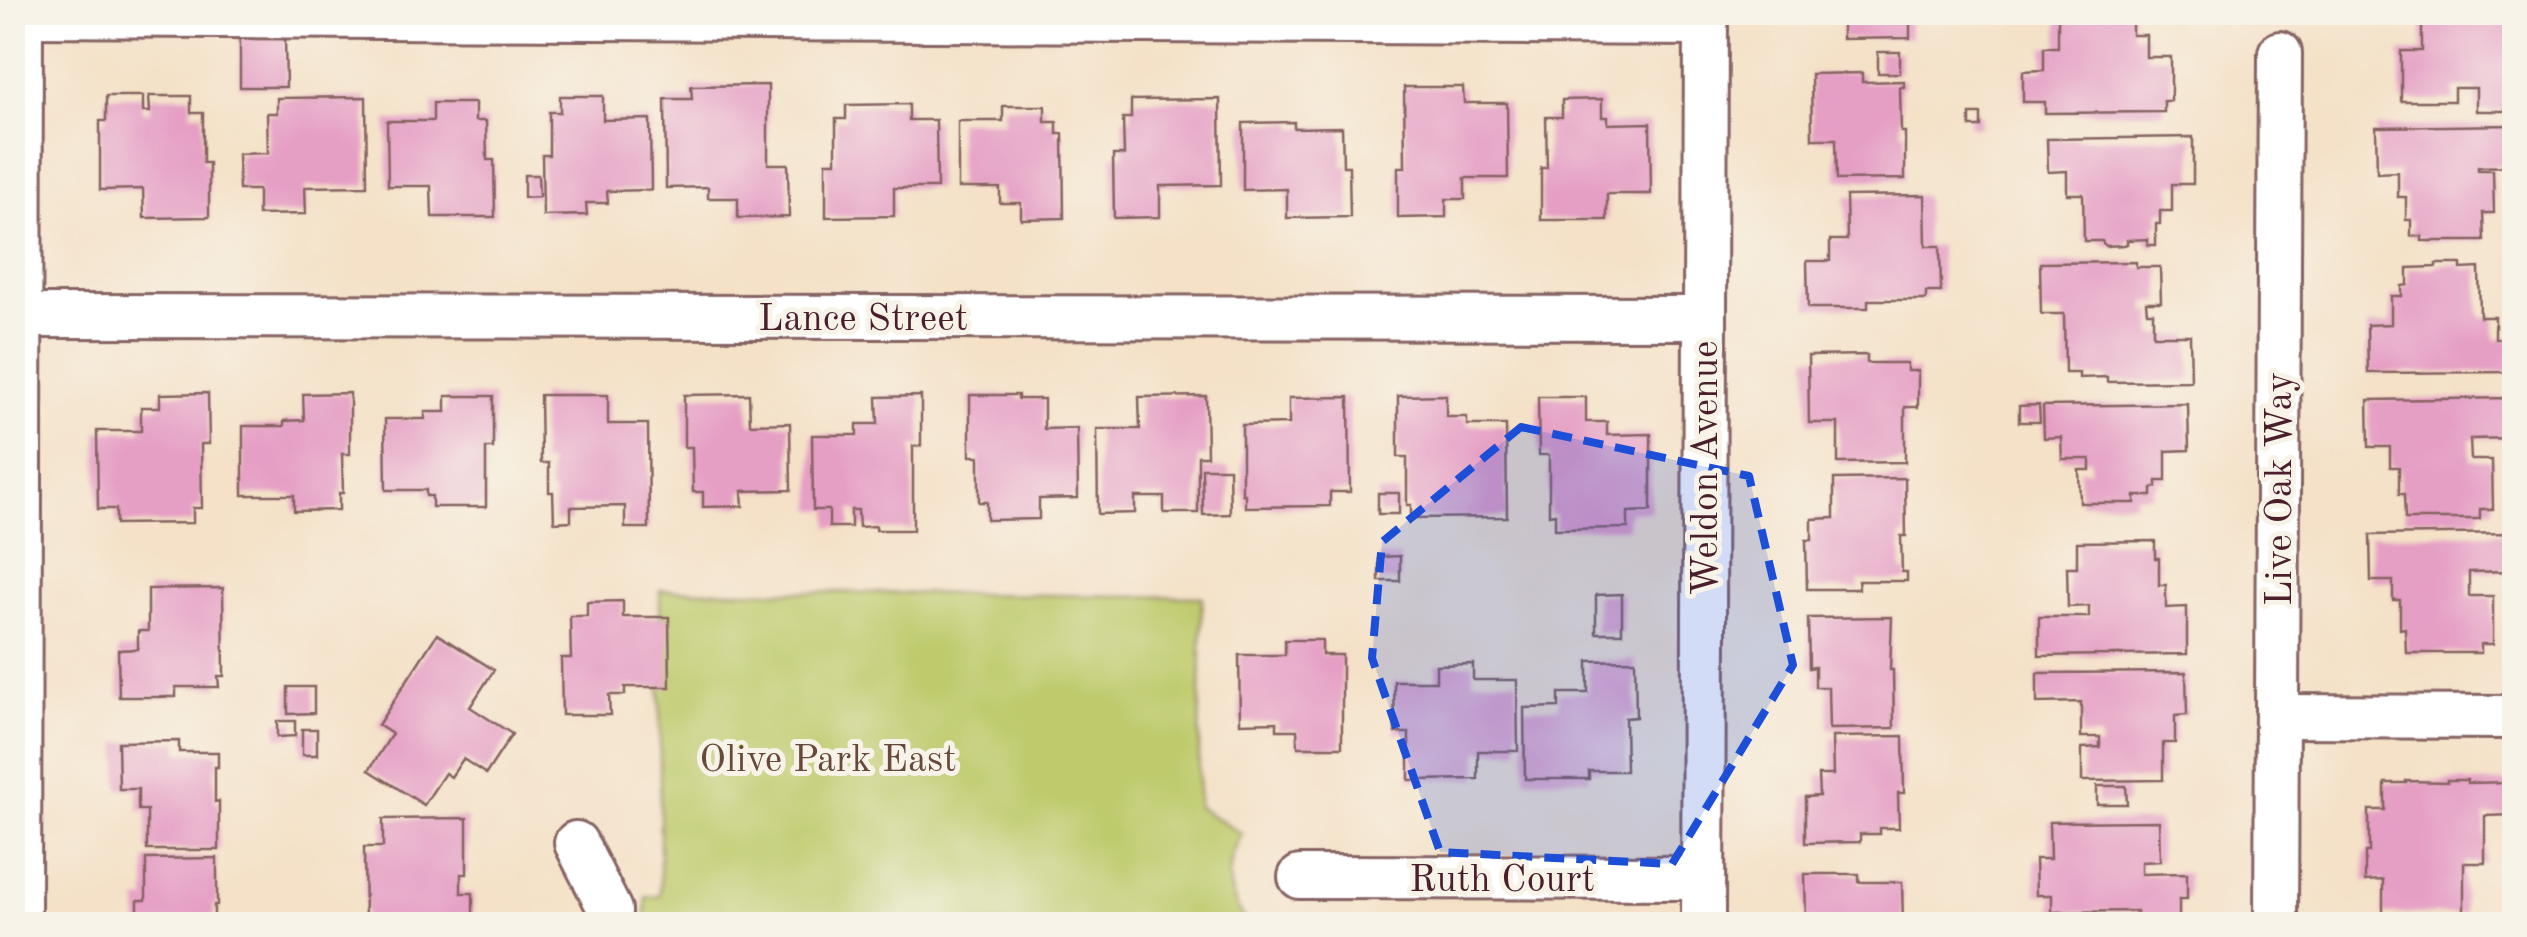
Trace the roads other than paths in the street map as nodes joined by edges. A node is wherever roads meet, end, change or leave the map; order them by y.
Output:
1 (21, 14) edge
2 (1706, 18) edge
3 (2280, 53) dead end
4 (21, 316) junction
5 (1704, 318) junction
6 (2277, 716) junction
7 (2514, 717) edge
8 (576, 843) dead end
9 (1300, 877) dead end
10 (1703, 878) junction
11 (18, 924) edge
12 (610, 924) edge
13 (1702, 924) edge
14 (2276, 924) edge

1 - 2 street
1 - 4 street
2 - 5 street, Weldon Avenue
3 - 6 street, Live Oak Way
4 - 5 street, Lance Street
4 - 11 street
5 - 10 street, Weldon Avenue
6 - 7 street
6 - 14 street, Live Oak Way
8 - 12 street
9 - 10 street, Ruth Court
10 - 13 street, Weldon Avenue

